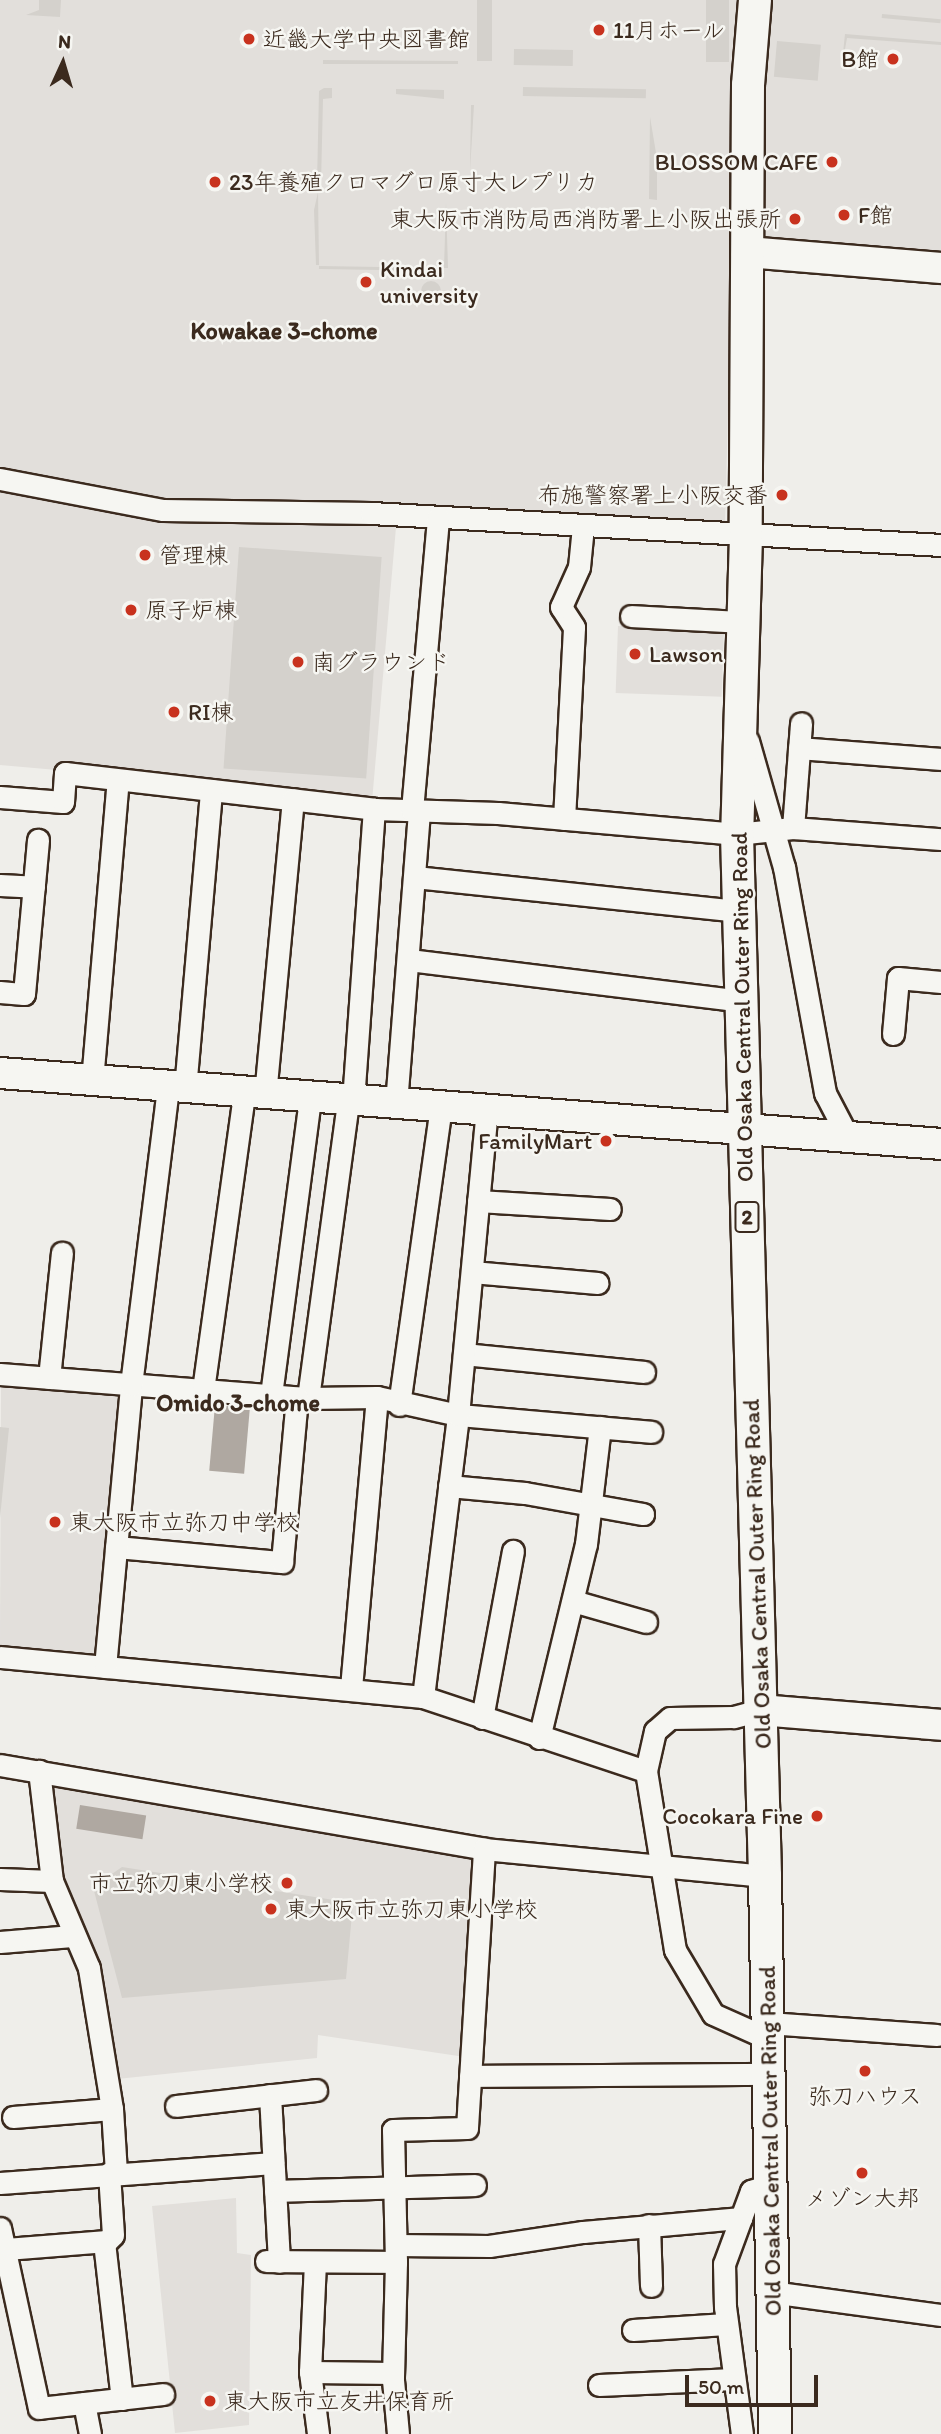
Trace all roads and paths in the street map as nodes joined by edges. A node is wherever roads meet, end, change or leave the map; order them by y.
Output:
1 (755, 0) edge
2 (747, 252) junction
3 (941, 268) edge
4 (0, 479) edge
5 (438, 517) junction
6 (583, 526) junction
7 (746, 536) junction
8 (941, 545) edge
9 (631, 616) dead end
10 (743, 622) junction
11 (740, 712) junction
12 (801, 723) dead end
13 (799, 748) junction
14 (941, 758) edge
15 (117, 780) junction
16 (211, 790) junction
17 (0, 797) edge
18 (293, 799) junction
19 (374, 809) junction
20 (415, 811) junction
21 (564, 819) junction
22 (783, 830) junction
23 (737, 834) junction
24 (941, 839) edge
25 (38, 840) dead end
26 (415, 877) junction
27 (0, 885) edge
28 (34, 887) junction
29 (739, 911) junction
30 (409, 960) junction
31 (941, 982) edge
32 (0, 992) edge
33 (741, 1001) junction
34 (893, 1034) dead end
35 (0, 1073) edge
36 (92, 1081) junction
37 (176, 1088) junction
38 (254, 1094) junction
39 (310, 1098) junction
40 (350, 1101) junction
41 (396, 1104) junction
42 (441, 1108) junction
43 (487, 1111) junction
44 (745, 1131) junction
45 (848, 1137) junction
46 (941, 1144) edge
47 (478, 1201) junction
48 (610, 1209) dead end
49 (62, 1253) dead end
50 (472, 1272) junction
51 (598, 1283) dead end
52 (464, 1354) junction
53 (644, 1372) dead end
54 (0, 1374) edge
55 (49, 1378) junction
56 (131, 1385) junction
57 (203, 1390) junction
58 (271, 1395) junction
59 (377, 1397) junction
60 (302, 1398) junction
61 (399, 1405) junction
62 (458, 1415) junction
63 (600, 1427) junction
64 (651, 1432) dead end
65 (449, 1486) junction
66 (590, 1507) junction
67 (643, 1514) dead end
68 (116, 1547) junction
69 (513, 1551) dead end
70 (573, 1601) junction
71 (646, 1622) dead end
72 (0, 1657) edge
73 (105, 1667) junction
74 (351, 1689) junction
75 (423, 1697) junction
76 (760, 1710) junction
77 (482, 1718) junction
78 (941, 1725) edge
79 (539, 1738) junction
80 (0, 1765) edge
81 (39, 1771) junction
82 (646, 1771) junction
83 (484, 1849) junction
84 (665, 1867) junction
85 (765, 1876) junction
86 (0, 1879) edge
87 (52, 1881) junction
88 (72, 1936) junction
89 (0, 1942) edge
90 (769, 2031) junction
91 (937, 2035) dead end
92 (769, 2074) junction
93 (470, 2076) junction
94 (316, 2090) dead end
95 (270, 2095) junction
96 (176, 2106) dead end
97 (113, 2109) junction
98 (13, 2118) dead end
99 (273, 2163) junction
100 (112, 2173) junction
101 (0, 2183) edge
102 (475, 2185) dead end
103 (770, 2185) junction
104 (395, 2188) junction
105 (275, 2192) junction
106 (741, 2218) junction
107 (649, 2225) junction
108 (0, 2228) edge
109 (104, 2242) junction
110 (6, 2249) junction
111 (396, 2253) junction
112 (315, 2262) junction
113 (651, 2286) dead end
114 (771, 2292) junction
115 (941, 2315) edge
116 (726, 2324) junction
117 (633, 2330) dead end
118 (310, 2372) junction
119 (393, 2374) junction
120 (734, 2379) junction
121 (599, 2385) dead end
122 (163, 2394) dead end
123 (122, 2399) junction
124 (84, 2403) junction
125 (90, 2434) edge
126 (318, 2434) edge
127 (398, 2434) edge
128 (741, 2434) edge
129 (775, 2434) edge

1 - 2 main road, Old Osaka Central Outer Ring Road / 2
2 - 3 street
2 - 7 main road, Old Osaka Central Outer Ring Road / 2
4 - 5 street
5 - 6 street
5 - 20 street
6 - 7 street
6 - 21 street
7 - 8 street
7 - 10 main road, Old Osaka Central Outer Ring Road / 2
9 - 10 street
10 - 11 main road, Old Osaka Central Outer Ring Road / 2
11 - 22 street
11 - 23 main road, Old Osaka Central Outer Ring Road / 2
12 - 13 street
13 - 14 street
13 - 22 street
15 - 16 street
15 - 17 street
15 - 36 street
16 - 18 street
16 - 37 street
18 - 19 street
18 - 38 street
19 - 20 street
19 - 40 street
20 - 21 street
20 - 26 street
21 - 23 street
22 - 23 street
22 - 24 street
22 - 45 street
23 - 29 main road, Old Osaka Central Outer Ring Road / 2
25 - 28 street
26 - 29 street
26 - 30 street
27 - 28 street
28 - 32 street
29 - 33 main road, Old Osaka Central Outer Ring Road / 2
30 - 33 street
30 - 41 street
31 - 34 street
33 - 44 main road, Old Osaka Central Outer Ring Road / 2
35 - 36 street
36 - 37 street
37 - 38 street
37 - 56 street
38 - 39 street
38 - 57 street
39 - 40 street
39 - 58 street
40 - 41 street
40 - 60 street
41 - 42 street
42 - 43 street
42 - 61 street
43 - 44 street
43 - 47 street
44 - 45 street
44 - 76 main road, Old Osaka Central Outer Ring Road / 2
45 - 46 street
47 - 48 street
47 - 50 street
49 - 55 street
50 - 51 street
50 - 52 street
52 - 53 street
52 - 62 street
54 - 55 street
55 - 56 street
56 - 57 street
56 - 68 street
57 - 58 street
58 - 60 street
59 - 60 street
59 - 61 street
59 - 74 street
60 - 68 street
61 - 62 street
62 - 63 street
62 - 65 street
63 - 64 street
63 - 66 street
65 - 66 street
65 - 75 street
66 - 67 street
66 - 70 street
68 - 73 street
69 - 77 street
70 - 71 street
70 - 79 street
72 - 73 street
73 - 74 street
74 - 75 street
75 - 77 street
76 - 78 street
76 - 82 street
76 - 85 main road, Old Osaka Central Outer Ring Road / 2
77 - 79 street
79 - 82 street
80 - 81 street
81 - 83 street
81 - 87 street
82 - 84 street
83 - 84 street
83 - 93 street
84 - 85 street
84 - 90 street
85 - 90 main road, Old Osaka Central Outer Ring Road / 2
86 - 87 street
87 - 88 street
88 - 89 street
88 - 97 street
90 - 91 street
90 - 92 main road, Old Osaka Central Outer Ring Road / 2
92 - 93 street
92 - 103 main road, Old Osaka Central Outer Ring Road / 2
93 - 104 street
94 - 95 street
95 - 96 street
95 - 99 street
97 - 98 street
97 - 100 street
99 - 100 street
99 - 105 street
100 - 101 street
100 - 109 street
102 - 104 street
103 - 106 street
103 - 114 main road, Old Osaka Central Outer Ring Road / 2
104 - 105 street
104 - 111 street
105 - 112 street
106 - 107 street
106 - 116 street
107 - 111 street
107 - 113 street
108 - 110 street
109 - 110 street
109 - 123 street
110 - 124 street
111 - 112 street
111 - 119 street
112 - 118 street
114 - 115 street
114 - 129 main road, Old Osaka Central Outer Ring Road / 2
116 - 117 street
116 - 120 street
118 - 119 street
118 - 126 street
119 - 127 street
120 - 121 street
120 - 128 street
122 - 123 street
123 - 124 street
124 - 125 street

